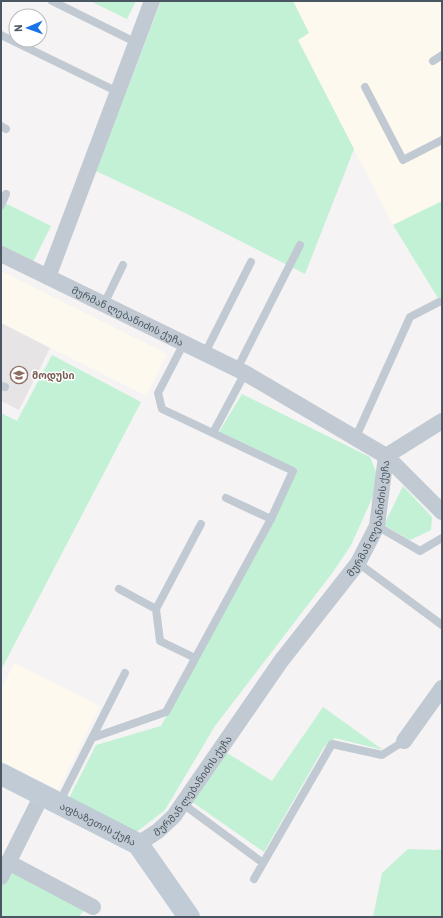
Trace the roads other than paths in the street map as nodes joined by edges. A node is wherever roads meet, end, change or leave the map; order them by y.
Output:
1 (52, 1) edge
2 (152, 1) edge
3 (1, 35) edge
4 (137, 43) junction
5 (442, 55) edge
6 (433, 61) dead end
7 (365, 87) dead end
8 (118, 92) junction
9 (442, 140) edge
10 (6, 194) dead end
11 (1, 205) edge
12 (300, 245) dead end
13 (1, 254) edge
14 (251, 262) dead end
15 (123, 265) dead end
16 (48, 277) junction
17 (442, 302) edge
18 (104, 304) junction
19 (184, 343) junction
20 (205, 354) junction
21 (241, 371) junction
22 (442, 421) edge
23 (213, 433) junction
24 (356, 439) junction
25 (386, 456) junction
26 (226, 498) dead end
27 (442, 512) edge
28 (271, 519) junction
29 (201, 524) dead end
30 (377, 526) junction
31 (442, 538) edge
32 (358, 563) junction
33 (119, 589) dead end
34 (156, 609) junction
35 (442, 625) edge
36 (195, 658) junction
37 (125, 673) dead end
38 (442, 688) edge
39 (92, 738) junction
40 (404, 741) joint
41 (1, 774) edge
42 (50, 799) junction
43 (183, 804) junction
44 (138, 844) junction
45 (8, 862) junction
46 (263, 863) junction
47 (1, 877) edge
48 (254, 878) dead end
49 (93, 908) dead end
50 (188, 917) edge

1 - 4 lane
2 - 4 street
3 - 8 lane
4 - 8 street
5 - 6 lane
7 - 9 lane
8 - 16 street
10 - 11 lane
12 - 21 lane
13 - 16 street, მურმან ლებანიძის ქუჩა
14 - 20 lane
15 - 18 lane
16 - 18 street, მურმან ლებანიძის ქუჩა
17 - 24 lane
18 - 19 street, მურმან ლებანიძის ქუჩა
19 - 20 street, მურმან ლებანიძის ქუჩა
19 - 23 lane
20 - 21 street, მურმან ლებანიძის ქუჩა
21 - 23 lane
21 - 24 street, მურმან ლებანიძის ქუჩა
22 - 25 street
23 - 28 lane
24 - 25 street, მურმან ლებანიძის ქუჩა
25 - 27 street
25 - 30 street, მურმან ლებანიძის ქუჩა
26 - 28 lane
28 - 36 lane
29 - 34 lane
30 - 31 lane
30 - 32 street, მურმან ლებანიძის ქუჩა
32 - 35 lane
32 - 43 street, მურმან ლებანიძის ქუჩა
33 - 34 lane
34 - 36 lane
36 - 39 lane
37 - 39 lane
38 - 40 street
39 - 42 lane
40 - 46 lane
41 - 42 street, აფხაზეთის ქუჩა
42 - 44 street, აფხაზეთის ქუჩა
42 - 45 street
43 - 44 street, მურმან ლებანიძის ქუჩა
43 - 46 lane
44 - 50 street, აფხაზეთის ქუჩა
45 - 47 street
45 - 49 street
46 - 48 lane

